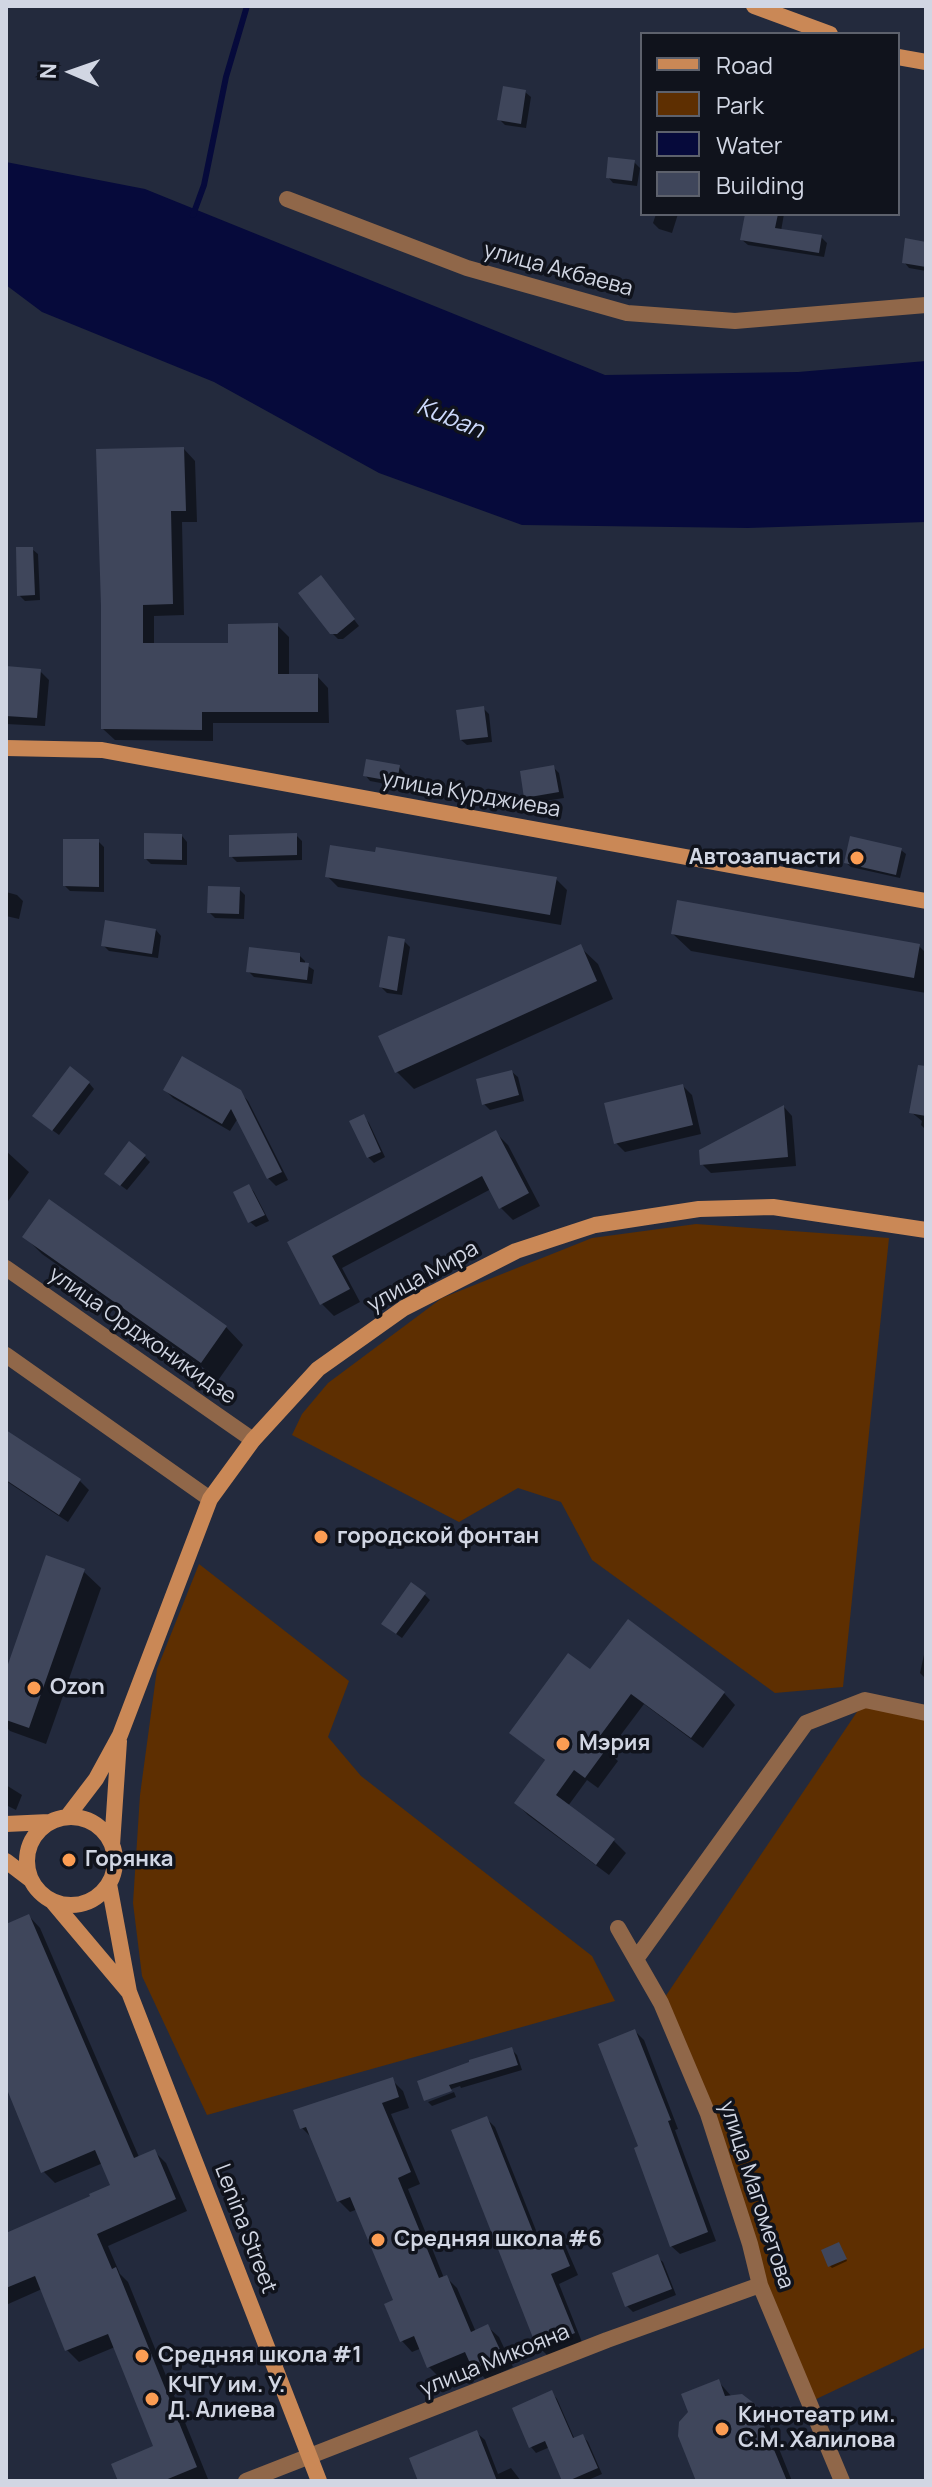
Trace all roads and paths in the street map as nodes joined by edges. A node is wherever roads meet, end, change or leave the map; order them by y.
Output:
1 (754, 6) edge
2 (825, 32) edge
3 (900, 57) edge
4 (926, 62) edge
5 (287, 199) dead end
6 (926, 305) edge
7 (6, 748) edge
8 (926, 901) edge
9 (926, 1230) edge
10 (6, 1268) edge
11 (6, 1355) edge
12 (253, 1440) junction
13 (210, 1499) junction
14 (926, 1713) edge
15 (120, 1735) junction
16 (67, 1817) junction
17 (49, 1822) junction
18 (6, 1824) edge
19 (112, 1845) junction
20 (6, 1861) edge
21 (31, 1880) junction
22 (109, 1884) junction
23 (53, 1902) junction
24 (618, 1928) dead end
25 (636, 1959) junction
26 (129, 1992) junction
27 (760, 2285) junction
28 (309, 2456) junction
29 (246, 2481) edge
30 (319, 2481) edge
31 (842, 2481) edge

1 - 2 street
3 - 4 street
5 - 6 street, улица Акбаева
7 - 8 street, улица Курджиева
9 - 12 street, улица Мира
10 - 12 street, улица Орджоникидзе
11 - 13 street
12 - 13 street, улица Мира
13 - 15 street, улица Мира
14 - 25 street
15 - 16 street, улица Мира
15 - 19 street, улица Мира
16 - 17 street
16 - 19 street
17 - 18 street
17 - 21 street
19 - 22 street
20 - 21 street
21 - 23 street
22 - 23 street
22 - 26 street, Lenina Street
23 - 26 street, Lenina Street
24 - 25 street, улица Магометова
25 - 27 street, улица Магометова
26 - 28 street, Lenina Street
27 - 28 street, улица Микояна
27 - 31 street, улица Магометова
28 - 29 street, улица Микояна
28 - 30 street, Lenina Street

